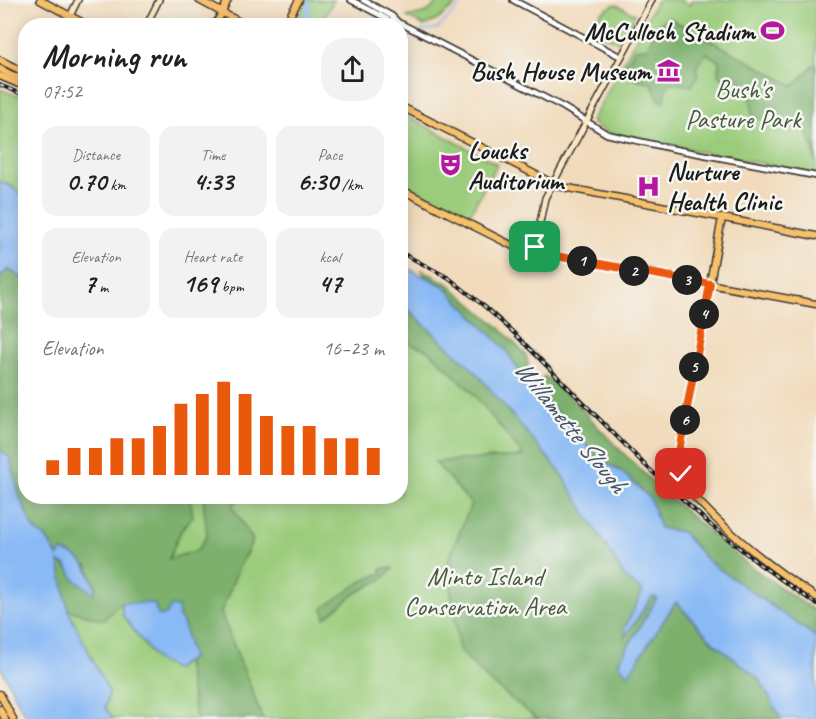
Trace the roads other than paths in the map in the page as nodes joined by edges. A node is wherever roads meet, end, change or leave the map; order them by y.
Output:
1 (40, 0) edge
2 (78, 0) edge
3 (159, 0) edge
4 (199, 0) edge
5 (228, 0) edge
6 (299, 0) edge
7 (351, 0) edge
8 (363, 0) edge
9 (513, 0) edge
10 (652, 0) edge
11 (222, 12) junction
12 (70, 15) junction
13 (69, 18) edge
14 (75, 18) edge
15 (150, 18) edge
16 (219, 18) edge
17 (233, 18) edge
18 (289, 18) edge
19 (385, 18) edge
20 (395, 18) edge
21 (408, 27) edge
22 (621, 57) junction
23 (0, 60) edge
24 (0, 69) edge
25 (18, 69) edge
26 (0, 76) edge
27 (18, 79) edge
28 (18, 82) edge
29 (408, 110) edge
30 (586, 122) junction
31 (816, 176) edge
32 (552, 184) junction
33 (408, 193) edge
34 (722, 218) junction
35 (816, 236) edge
36 (534, 252) junction
37 (710, 284) junction
38 (816, 304) edge
39 (816, 597) edge
40 (0, 694) edge
41 (0, 709) edge
42 (5, 719) edge
43 (13, 719) edge

1 - 12 main road
2 - 12 main road
3 - 15 main road
4 - 11 main road
5 - 11 main road
6 - 18 main road
7 - 19 street
8 - 20 street
9 - 22 street
10 - 22 main road
11 - 16 main road
11 - 17 main road
12 - 13 street
12 - 14 main road
21 - 30 street
22 - 30 main road
23 - 25 main road
24 - 27 main road
26 - 28 main road
29 - 32 main road
30 - 31 street
30 - 32 main road
32 - 34 main road
32 - 36 main road
33 - 36 main road
34 - 35 main road
34 - 37 main road
36 - 37 main road
37 - 38 main road
37 - 39 main road
40 - 43 main road
41 - 42 main road

